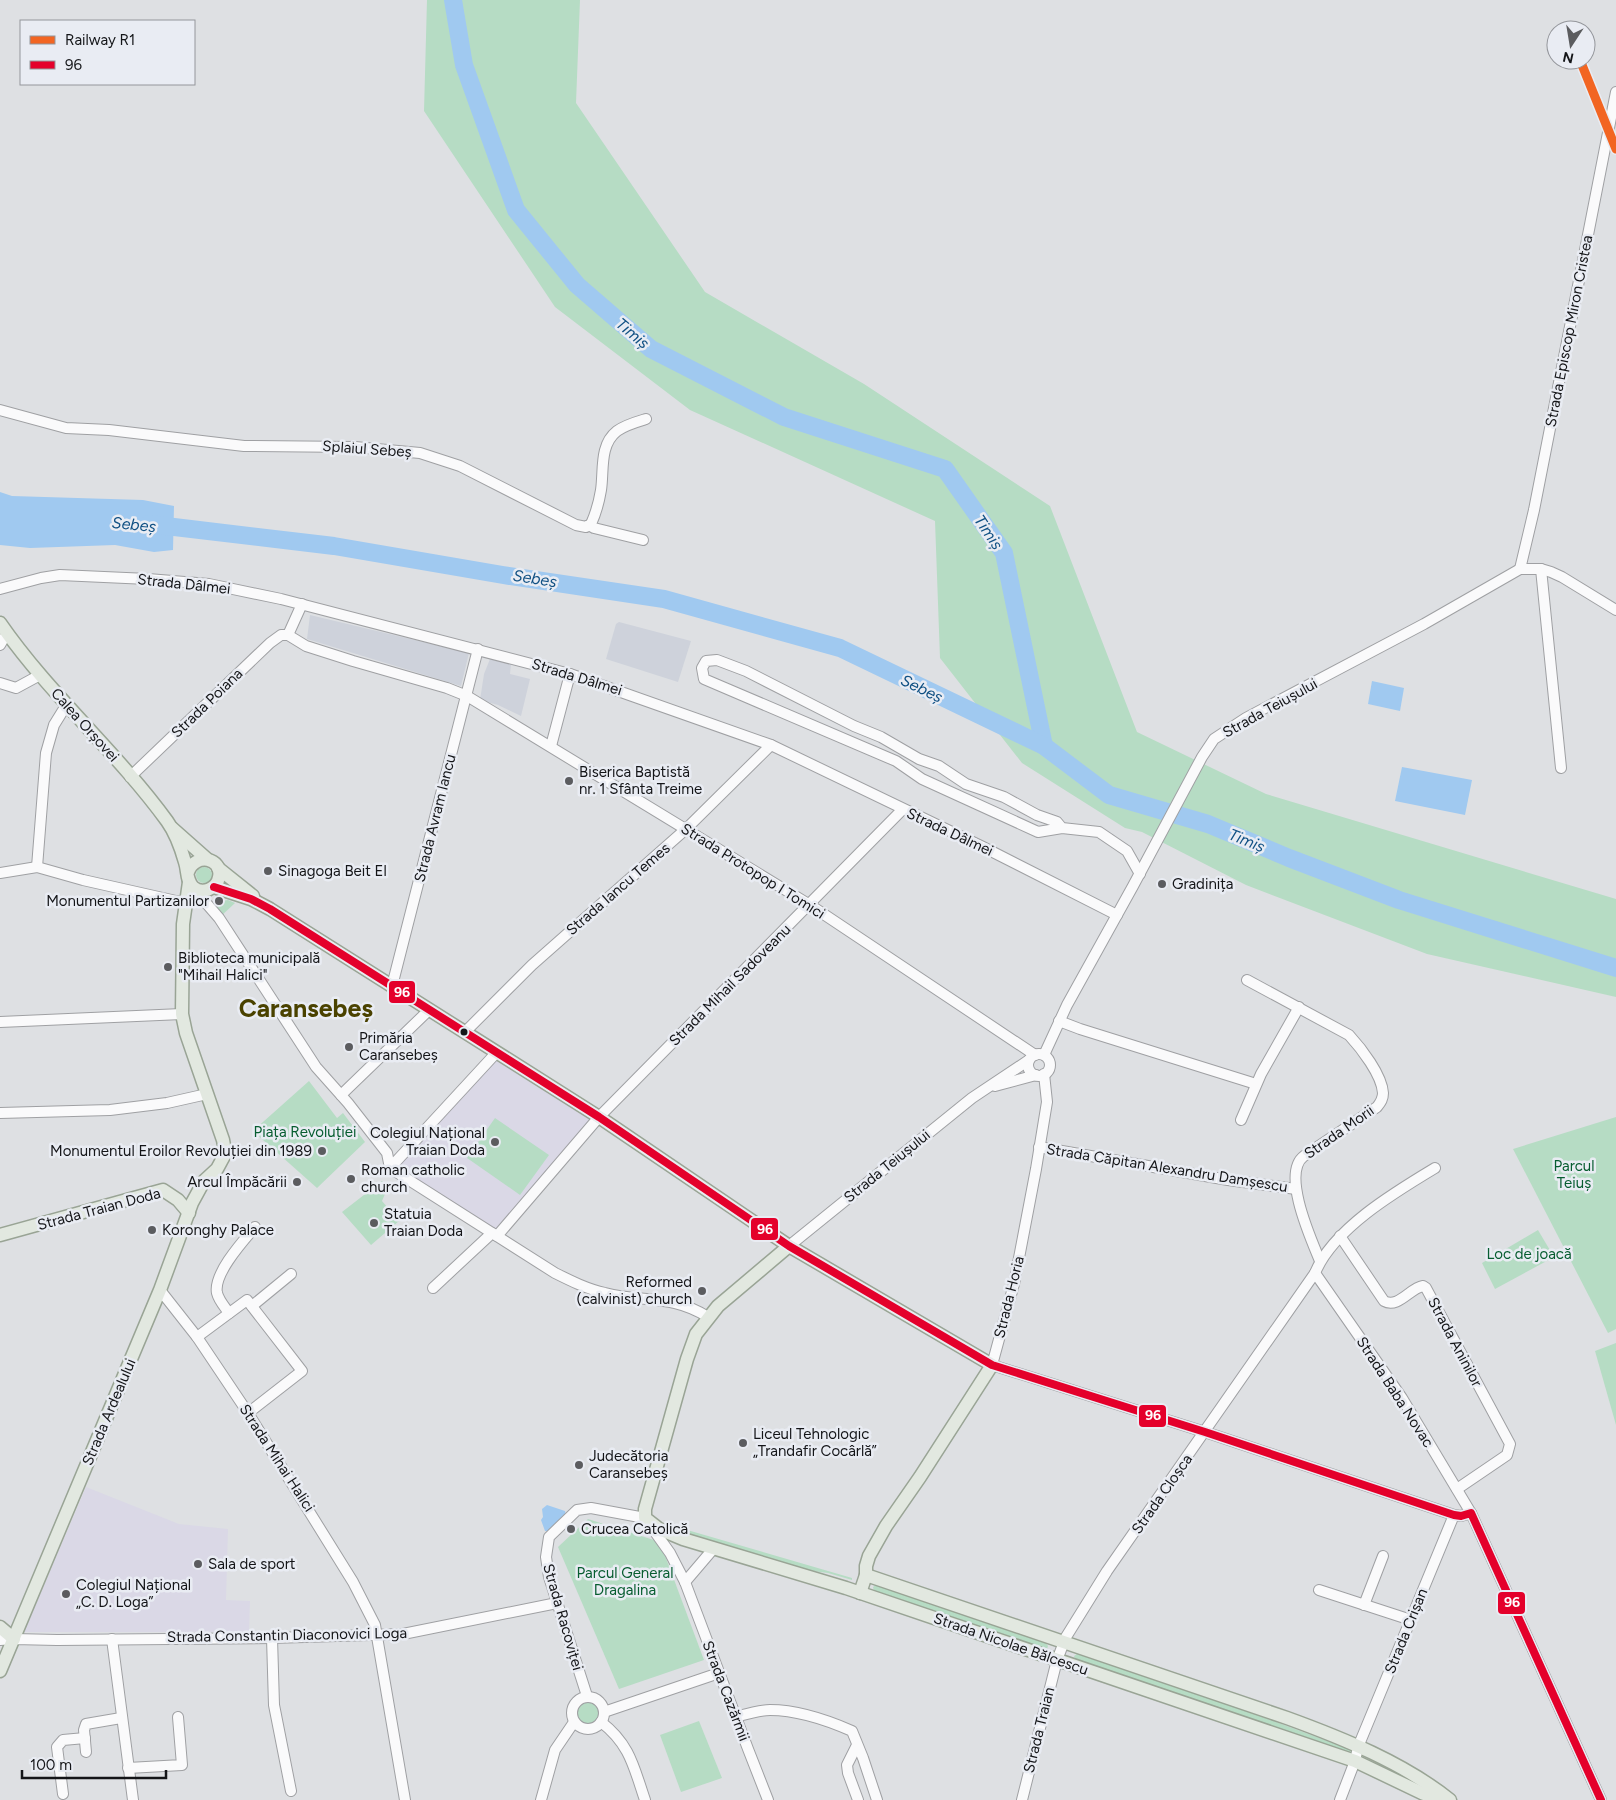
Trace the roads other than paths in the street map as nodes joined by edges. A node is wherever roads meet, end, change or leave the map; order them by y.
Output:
1 (1615, 98) edge
2 (0, 410) edge
3 (646, 419) dead end
4 (589, 525) junction
5 (643, 540) dead end
6 (1520, 569) junction
7 (1541, 570) junction
8 (0, 589) edge
9 (302, 604) junction
10 (1616, 610) edge
11 (3, 628) edge
12 (288, 635) junction
13 (0, 645) edge
14 (478, 649) junction
15 (570, 674) junction
16 (40, 675) junction
17 (0, 683) edge
18 (467, 696) junction
19 (67, 704) junction
20 (770, 745) junction
21 (551, 746) junction
22 (1561, 768) dead end
23 (130, 776) junction
24 (902, 810) junction
25 (170, 826) junction
26 (1062, 828) junction
27 (686, 829) junction
28 (207, 859) junction
29 (37, 866) junction
30 (218, 868) junction
31 (0, 873) edge
32 (1140, 874) junction
33 (188, 877) junction
34 (207, 891) junction
35 (260, 903) junction
36 (810, 905) junction
37 (184, 908) junction
38 (1117, 915) junction
39 (1247, 980) dead end
40 (392, 986) junction
41 (1299, 1007) junction
42 (429, 1010) junction
43 (182, 1014) junction
44 (1060, 1021) junction
45 (0, 1022) edge
46 (464, 1032) junction
47 (497, 1052) junction
48 (1036, 1056) junction
49 (1040, 1075) junction
50 (1256, 1084) junction
51 (987, 1088) junction
52 (208, 1094) junction
53 (341, 1095) junction
54 (0, 1113) edge
55 (599, 1117) junction
56 (1242, 1120) dead end
57 (1039, 1147) junction
58 (390, 1168) junction
59 (1435, 1168) dead end
60 (1296, 1189) junction
61 (189, 1214) junction
62 (255, 1227) dead end
63 (495, 1234) junction
64 (0, 1235) edge
65 (1340, 1236) junction
66 (789, 1246) junction
67 (1320, 1261) junction
68 (1315, 1273) junction
69 (291, 1274) dead end
70 (434, 1288) dead end
71 (160, 1290) junction
72 (250, 1303) junction
73 (229, 1313) junction
74 (708, 1317) junction
75 (197, 1337) junction
76 (992, 1365) junction
77 (248, 1412) junction
78 (1205, 1432) junction
79 (1457, 1489) junction
80 (1471, 1513) junction
81 (1454, 1515) junction
82 (645, 1518) junction
83 (549, 1537) joint
84 (714, 1548) junction
85 (1383, 1556) dead end
86 (866, 1575) junction
87 (685, 1582) junction
88 (1319, 1590) dead end
89 (860, 1593) junction
90 (557, 1603) junction
91 (1364, 1605) junction
92 (1411, 1620) junction
93 (0, 1627) edge
94 (378, 1636) junction
95 (14, 1638) junction
96 (272, 1638) junction
97 (112, 1639) junction
98 (0, 1640) edge
99 (1063, 1642) junction
100 (1057, 1660) junction
101 (0, 1671) edge
102 (719, 1673) junction
103 (587, 1696) junction
104 (178, 1717) dead end
105 (603, 1717) junction
106 (735, 1717) junction
107 (121, 1718) junction
108 (574, 1722) junction
109 (85, 1738) junction
110 (857, 1746) junction
111 (1358, 1747) junction
112 (86, 1752) dead end
113 (1355, 1761) junction
114 (128, 1768) junction
115 (291, 1791) dead end
116 (63, 1794) dead end
117 (133, 1800) edge
118 (405, 1800) edge
119 (541, 1800) edge
120 (645, 1800) edge
121 (768, 1800) edge
122 (858, 1800) edge
123 (877, 1800) edge
124 (1022, 1800) edge
125 (1340, 1800) edge
126 (1440, 1800) edge
127 (1450, 1800) edge
128 (1601, 1800) edge

1 - 6 street, Strada Episcop Miron Cristea
2 - 4 street, Splaiul Sebeș
3 - 4 street
4 - 5 street, Splaiul Sebeș
6 - 7 street
6 - 32 street, Strada Teiușului
7 - 10 street
7 - 22 street
8 - 9 street, Strada Dâlmei
9 - 12 street
9 - 14 street, Strada Dâlmei
11 - 13 street
11 - 16 main road, Calea Orșovei
12 - 18 street, Strada Protopop I Tomici
12 - 23 street, Strada Poiana
14 - 15 street, Strada Dâlmei
14 - 18 street, Strada Avram Iancu
15 - 20 street, Strada Dâlmei
15 - 21 street
16 - 17 street
16 - 19 main road, Calea Orșovei
18 - 21 street, Strada Protopop I Tomici
18 - 40 street, Strada Avram Iancu
19 - 23 main road, Calea Orșovei
19 - 29 street
20 - 24 street, Strada Dâlmei
20 - 27 street, Strada Iancu Temes
21 - 27 street, Strada Protopop I Tomici
23 - 25 main road, Calea Orșovei
24 - 36 street, Strada Mihail Sadoveanu
24 - 38 street, Strada Dâlmei
25 - 28 main road, Calea Orșovei
25 - 33 main road, Calea Orșovei
26 - 26 street
26 - 32 street
27 - 36 street, Strada Protopop I Tomici
27 - 46 street, Strada Iancu Temes
28 - 30 main road
28 - 33 main road
29 - 31 street
29 - 37 street
30 - 34 main road
30 - 35 main road
32 - 38 street, Strada Teiușului
33 - 34 main road
33 - 37 main road
34 - 35 main road
34 - 37 main road
34 - 53 street
35 - 40 main road
36 - 48 street, Strada Protopop I Tomici
36 - 55 street, Strada Mihail Sadoveanu
37 - 43 main road
38 - 44 street, Strada Teiușului
39 - 41 street, Strada Morii
40 - 42 main road
41 - 50 street
41 - 60 street, Strada Morii
42 - 46 main road
42 - 53 street
43 - 45 street
43 - 52 main road
44 - 48 street, Strada Teiușului
44 - 50 street
46 - 47 main road
47 - 55 main road
47 - 58 street
48 - 49 street
48 - 49 street, Strada Horia
48 - 51 street, Strada Teiușului
49 - 51 street, Strada Teiușului
49 - 57 street, Strada Horia
50 - 56 street
51 - 66 street, Strada Teiușului
52 - 54 street
52 - 61 main road, Strada Ardealului
53 - 58 street
55 - 63 street, Strada Mihail Sadoveanu
55 - 66 main road
57 - 60 street, Strada Căpitan Alexandru Damșescu
57 - 76 street, Strada Horia
58 - 63 street
59 - 65 street
60 - 67 street, Strada Morii
61 - 64 main road, Strada Traian Doda
61 - 71 main road, Strada Ardealului
62 - 73 street
63 - 70 street, Strada Mihail Sadoveanu
63 - 74 street
65 - 67 street
65 - 79 street, Strada Aninilor
66 - 74 main road
66 - 76 main road
67 - 68 street
68 - 78 street, Strada Cloșca
68 - 79 street, Strada Baba Novac
69 - 72 street
71 - 75 street, Strada Mihai Halici
71 - 95 main road, Strada Ardealului
72 - 73 street
72 - 77 street
73 - 75 street
74 - 82 main road
75 - 77 street, Strada Mihai Halici
76 - 78 street
76 - 86 main road, Strada Horia
77 - 94 street, Strada Mihai Halici
78 - 81 street
78 - 99 street, Strada Cloșca
79 - 80 street, Strada Baba Novac
80 - 81 street
80 - 128 street, Strada Baba Novac
81 - 92 street, Strada Crișan
82 - 83 street, Strada Nicolae Bălcescu
82 - 84 main road, Strada Nicolae Bălcescu
82 - 87 street, Strada Cazărmii
83 - 90 street, Strada Racoviței
84 - 87 street
84 - 89 main road, Strada Nicolae Bălcescu
85 - 91 street
86 - 89 main road, Strada Horia
86 - 99 main road, Strada Nicolae Bălcescu
87 - 102 street, Strada Cazărmii
88 - 91 street
89 - 100 main road, Strada Nicolae Bălcescu
90 - 94 street, Strada Constantin Diaconovici Loga
90 - 103 street, Strada Racoviței
91 - 92 street
92 - 111 street, Strada Crișan
93 - 95 main road
94 - 96 street, Strada Constantin Diaconovici Loga
94 - 118 street, Strada Mihai Halici
95 - 97 street, Strada Constantin Diaconovici Loga
95 - 98 street, Strada Constantin Diaconovici Loga
95 - 101 main road, Strada Ardealului
96 - 97 street, Strada Constantin Diaconovici Loga
96 - 115 street
97 - 107 street
99 - 100 street, Strada Cloșca
99 - 111 main road, Strada Nicolae Bălcescu
100 - 113 main road, Strada Nicolae Bălcescu
100 - 124 street, Strada Traian
102 - 105 street
102 - 106 street, Strada Cazărmii
103 - 105 street, Strada Racoviței
103 - 108 street
104 - 114 street
105 - 108 street
105 - 120 street, Strada Racoviței
106 - 110 street
106 - 121 street, Strada Cazărmii
107 - 109 street
107 - 114 street
108 - 119 street
109 - 112 street
109 - 116 street
110 - 122 street
110 - 123 street
111 - 113 street, Strada Crișan
111 - 127 main road, Strada Nicolae Bălcescu
113 - 125 street, Strada Crișan
113 - 126 main road, Strada Nicolae Bălcescu
114 - 117 street

